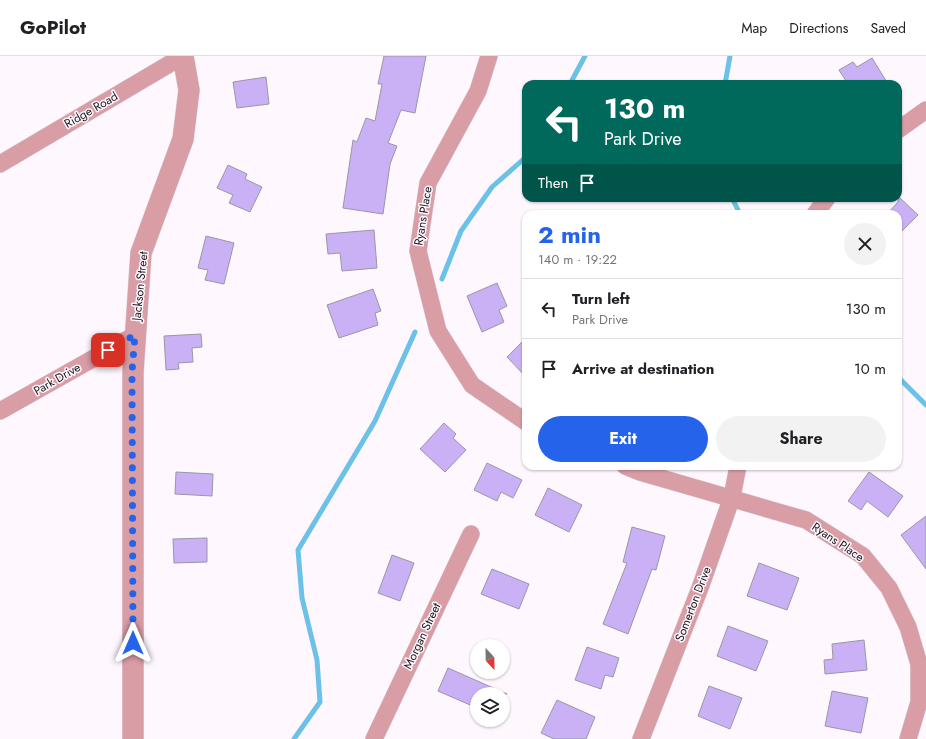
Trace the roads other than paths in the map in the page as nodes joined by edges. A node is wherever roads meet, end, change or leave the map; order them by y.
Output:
1 (183, 56) edge
2 (489, 56) edge
3 (926, 110) edge
4 (902, 127) edge
5 (0, 164) edge
6 (135, 335) junction
7 (0, 411) edge
8 (522, 419) edge
9 (635, 470) edge
10 (737, 470) edge
11 (732, 497) junction
12 (471, 534) dead end
13 (134, 739) edge
14 (374, 739) edge
15 (641, 739) edge
16 (908, 739) edge

1 - 5 street, Ridge Road
1 - 6 street, Jackson Street
2 - 8 street, Ryans Place
3 - 4 street
6 - 7 street, Park Drive
6 - 13 street, Jackson Street
9 - 11 street, Ryans Place
10 - 11 street, Somerton Drive
11 - 15 street, Somerton Drive
11 - 16 street, Ryans Place
12 - 14 street, Morgan Street

